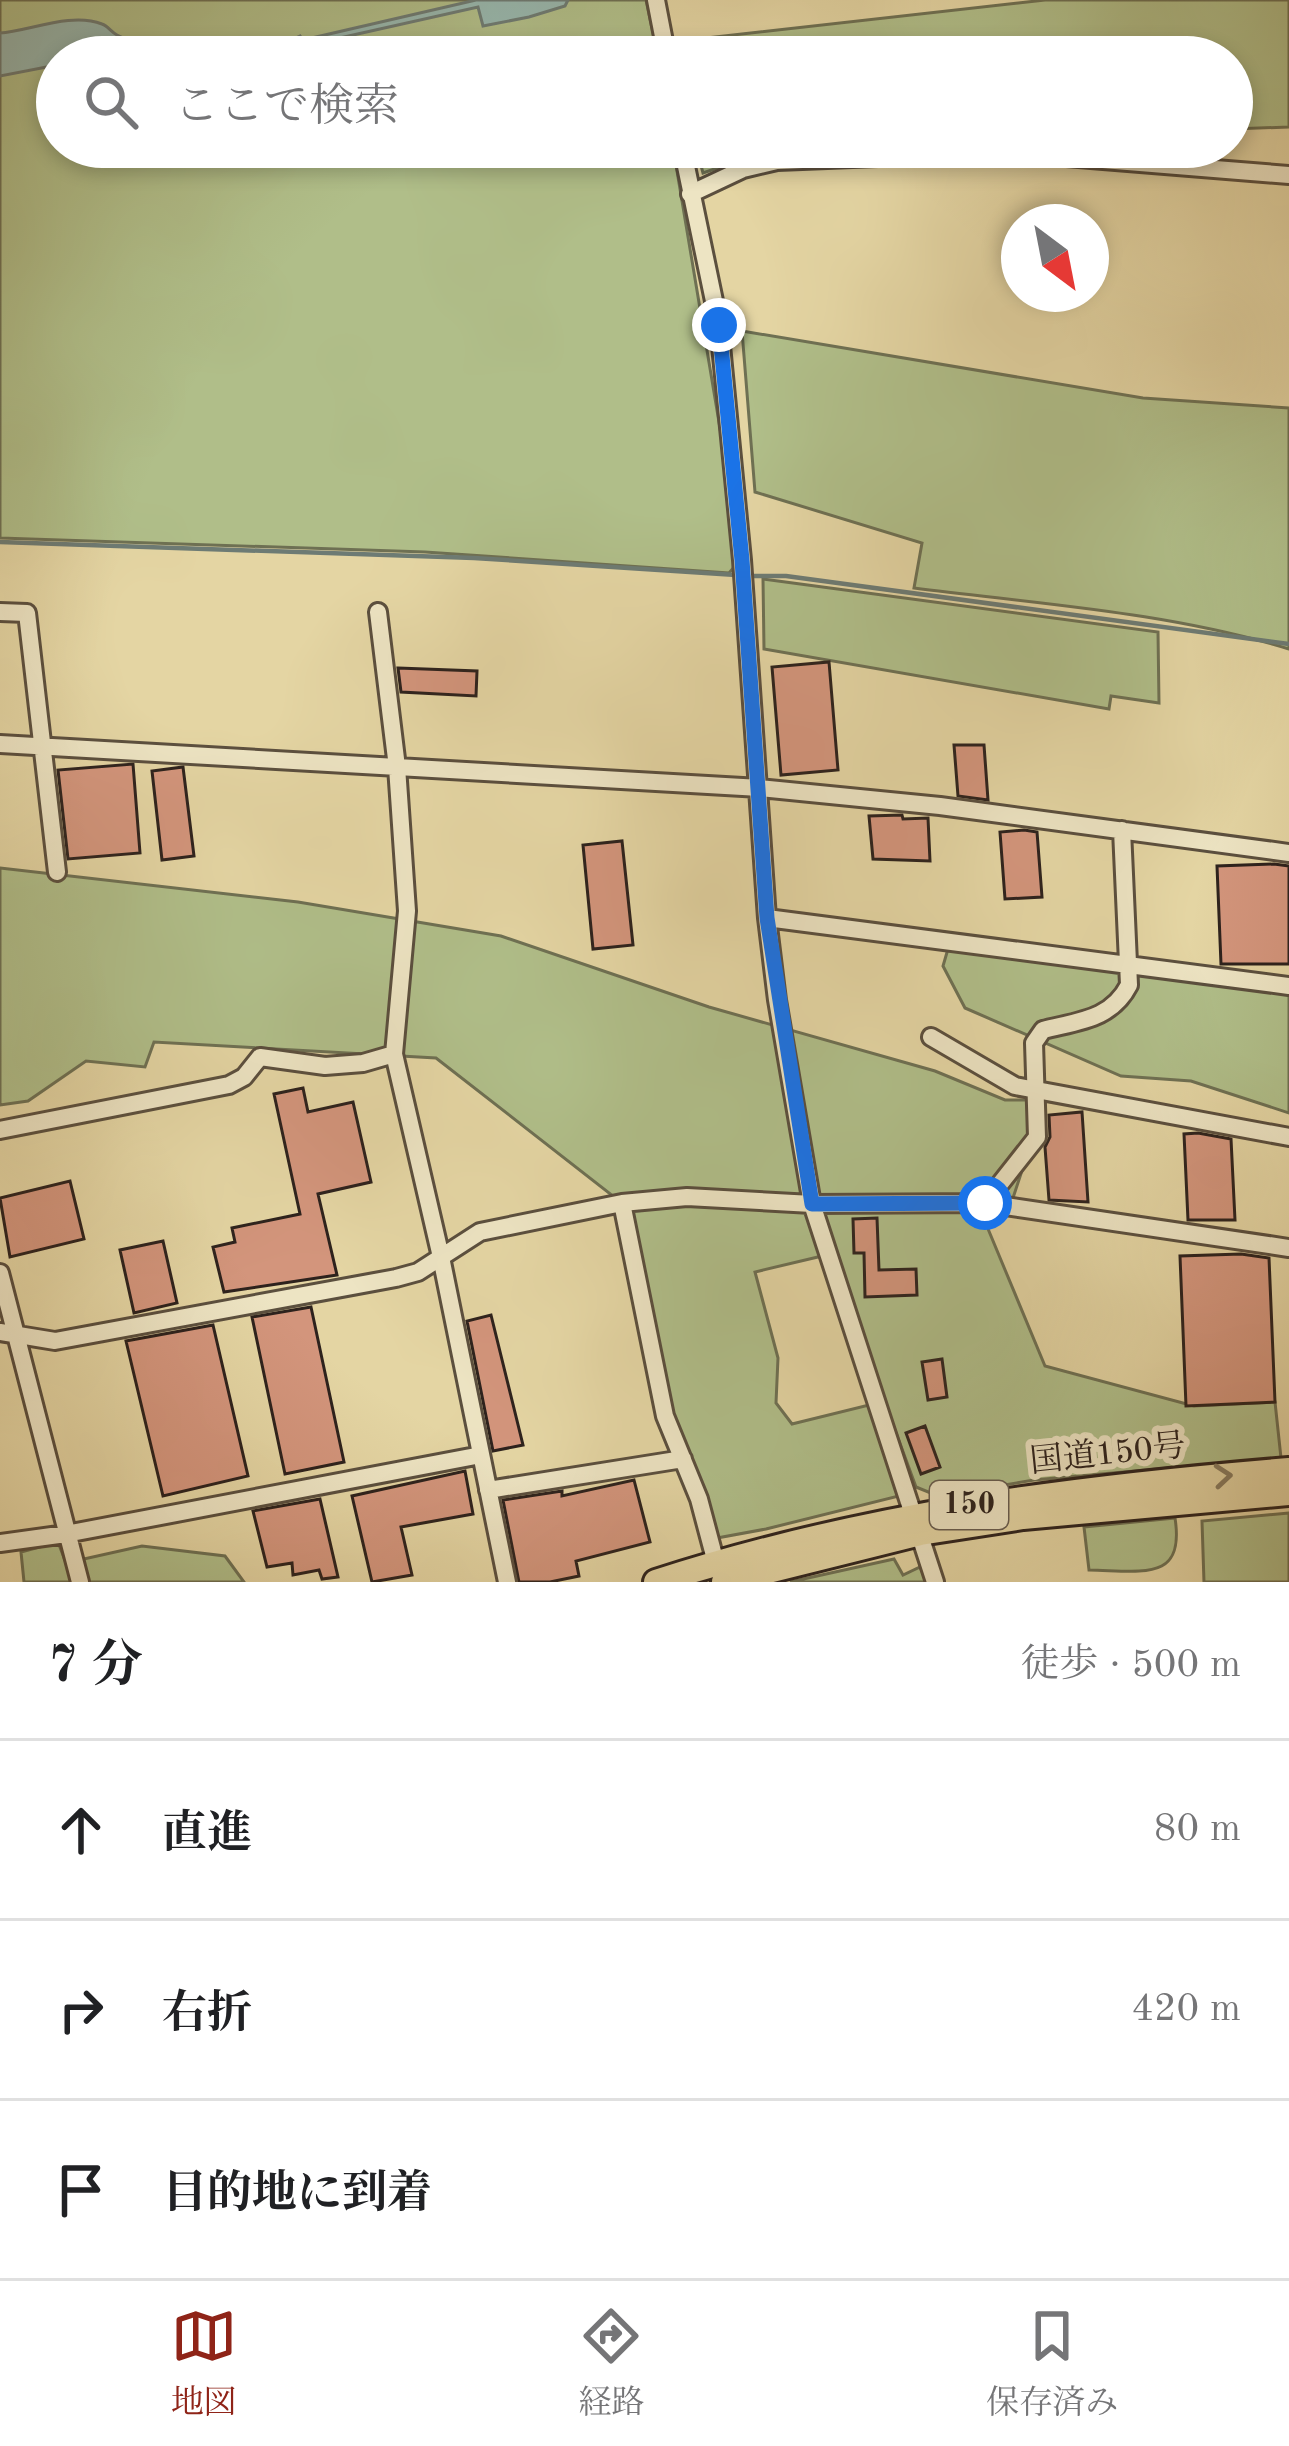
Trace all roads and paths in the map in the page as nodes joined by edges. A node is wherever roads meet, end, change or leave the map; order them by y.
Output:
1 (656, 0) edge
2 (663, 36) edge
3 (686, 168) edge
4 (747, 168) edge
5 (1202, 168) edge
6 (1289, 175) edge
7 (690, 194) junction
8 (0, 612) edge
9 (378, 612) dead end
10 (0, 744) edge
11 (41, 746) junction
12 (397, 767) junction
13 (760, 788) junction
14 (1122, 830) junction
15 (1289, 853) edge
16 (56, 872) dead end
17 (767, 918) junction
18 (1128, 965) junction
19 (1289, 986) edge
20 (932, 1036) dead end
21 (394, 1054) junction
22 (1036, 1091) junction
23 (0, 1130) edge
24 (1289, 1137) edge
25 (622, 1203) junction
26 (985, 1203) junction
27 (812, 1204) junction
28 (1289, 1248) edge
29 (441, 1256) junction
30 (0, 1273) edge
31 (8, 1332) edge
32 (482, 1455) junction
33 (683, 1459) junction
34 (1289, 1471) edge
35 (488, 1490) junction
36 (1289, 1493) edge
37 (917, 1524) junction
38 (66, 1534) junction
39 (0, 1543) edge
40 (720, 1572) edge
41 (80, 1582) edge
42 (507, 1582) edge
43 (656, 1582) edge
44 (935, 1582) edge

1 - 2 street
3 - 7 street
4 - 7 street
5 - 6 street
7 - 13 street
8 - 11 street
9 - 12 street
10 - 11 street
11 - 12 street
11 - 16 street
12 - 13 street
12 - 21 street
13 - 14 street
13 - 17 street
14 - 15 street
14 - 18 street
17 - 18 street
17 - 27 street
18 - 19 street
18 - 22 street
20 - 22 street
21 - 23 street
21 - 29 street
22 - 24 street
22 - 26 street
25 - 27 street
25 - 29 street
25 - 33 street
26 - 27 street
26 - 28 street
27 - 37 street
29 - 31 street
29 - 32 street
30 - 31 street
31 - 38 street
32 - 35 street
32 - 38 street
33 - 35 street
33 - 40 street
37 -> 34 highway, 国道150号 / 150
35 - 42 street
36 - 37 highway, 国道150号 / 150
37 - 40 highway, 国道150号 / 150
37 - 44 street
38 - 39 street
38 - 41 street
40 - 43 highway, 国道150号 / 150

